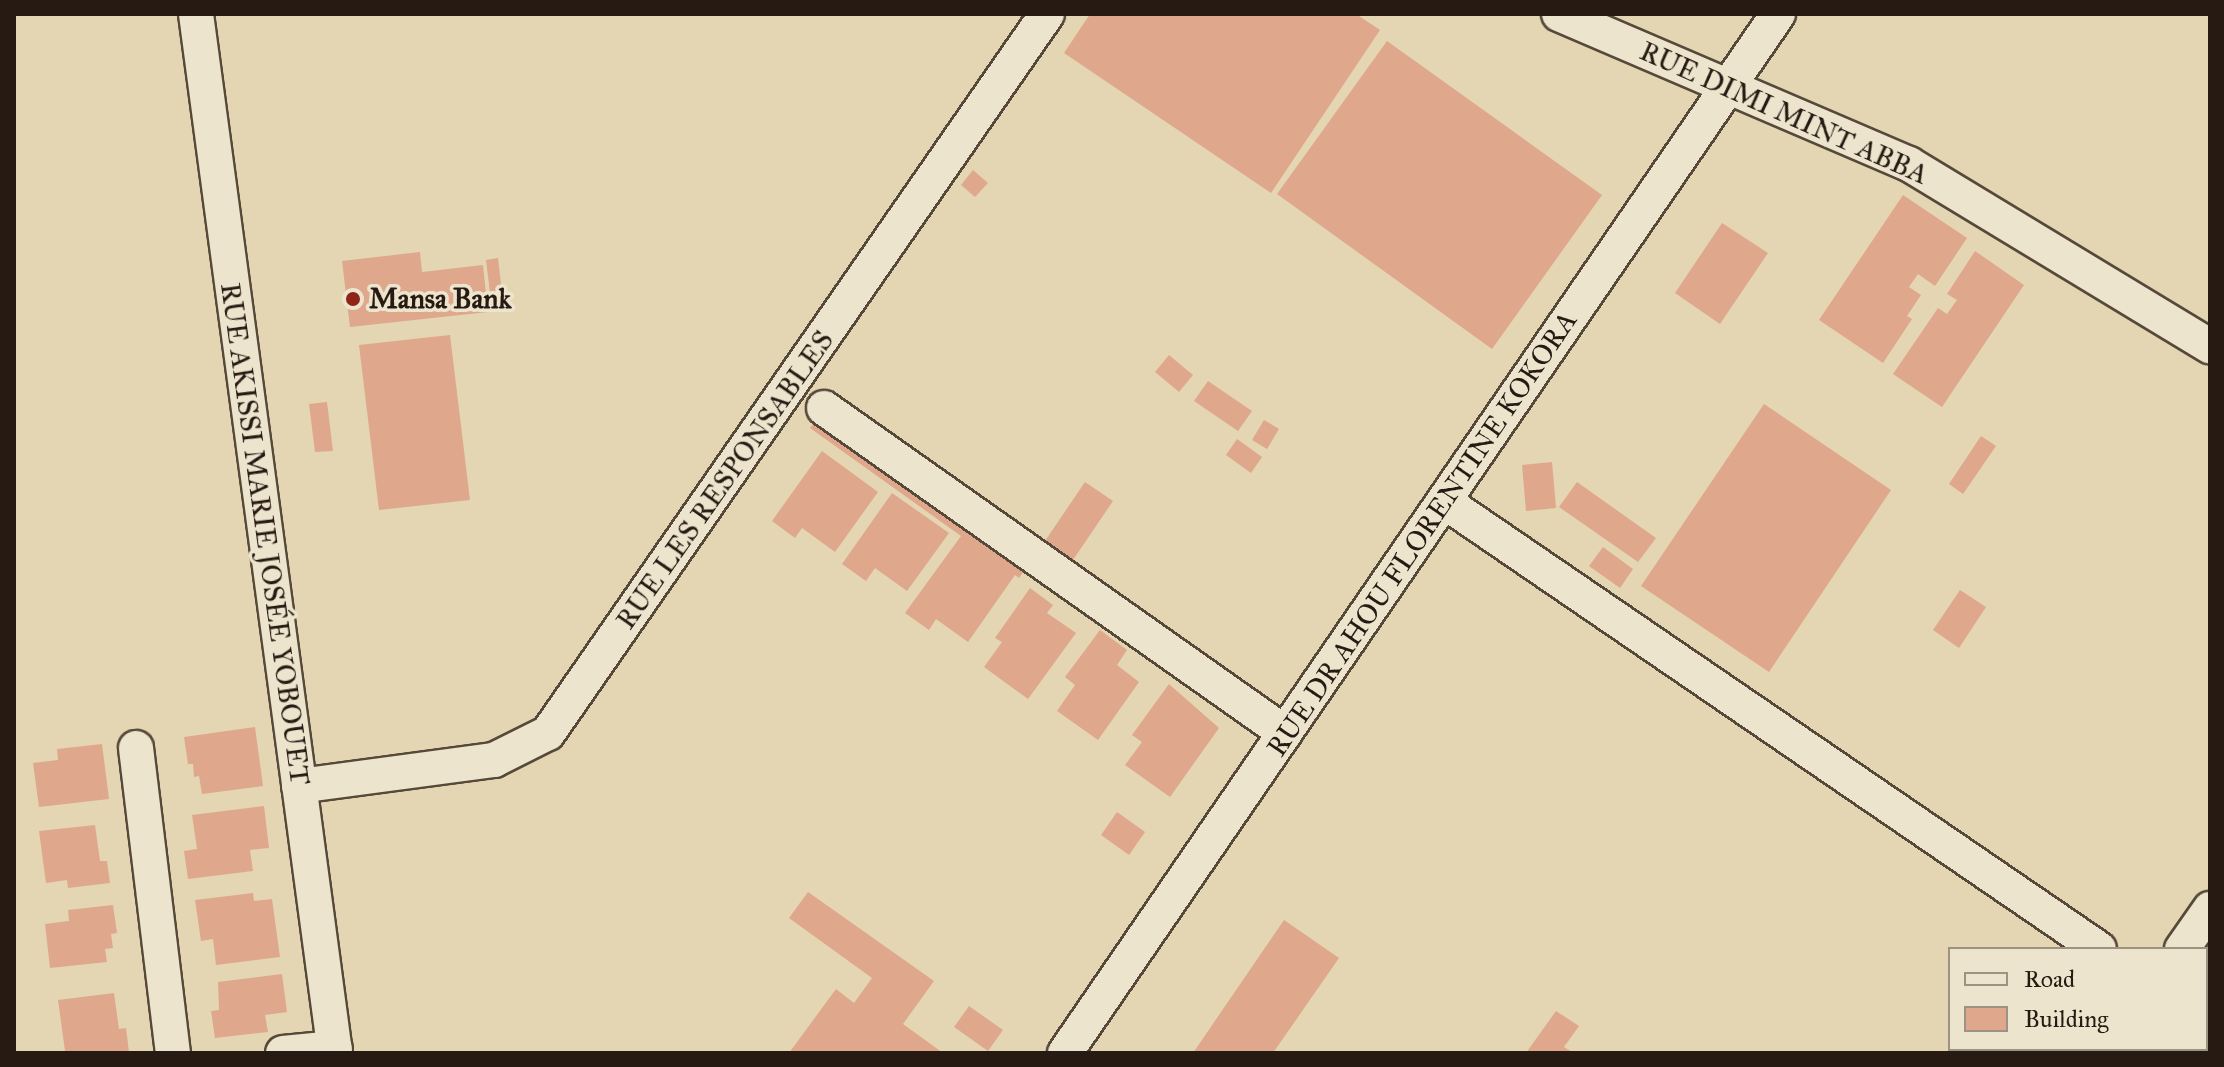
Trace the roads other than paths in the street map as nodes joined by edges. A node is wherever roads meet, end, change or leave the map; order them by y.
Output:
1 (196, 14) edge
2 (1047, 14) edge
3 (1559, 14) edge
4 (1778, 14) edge
5 (1729, 86) junction
6 (2210, 346) edge
7 (824, 408) dead end
8 (1445, 502) junction
9 (1285, 733) junction
10 (136, 748) dead end
11 (299, 786) junction
12 (2210, 909) edge
13 (2096, 947) edge
14 (2183, 947) edge
15 (335, 1050) edge
16 (173, 1053) edge
17 (283, 1053) edge
18 (1065, 1053) edge

1 - 11 street, RUE AKISSI MARIE JOSÉE YOBOUET
2 - 11 street, RUE LES RESPONSABLES
3 - 5 street, RUE DIMI MINT ABBA
4 - 5 street, RUE DR AHOU FLORENTINE KOKORA
5 - 6 street, RUE DIMI MINT ABBA
5 - 8 street, RUE DR AHOU FLORENTINE KOKORA
7 - 9 street
8 - 9 street, RUE DR AHOU FLORENTINE KOKORA
8 - 13 street
9 - 18 street, RUE DR AHOU FLORENTINE KOKORA
10 - 16 street
11 - 15 street, RUE AKISSI MARIE JOSÉE YOBOUET
12 - 14 street
15 - 17 street

